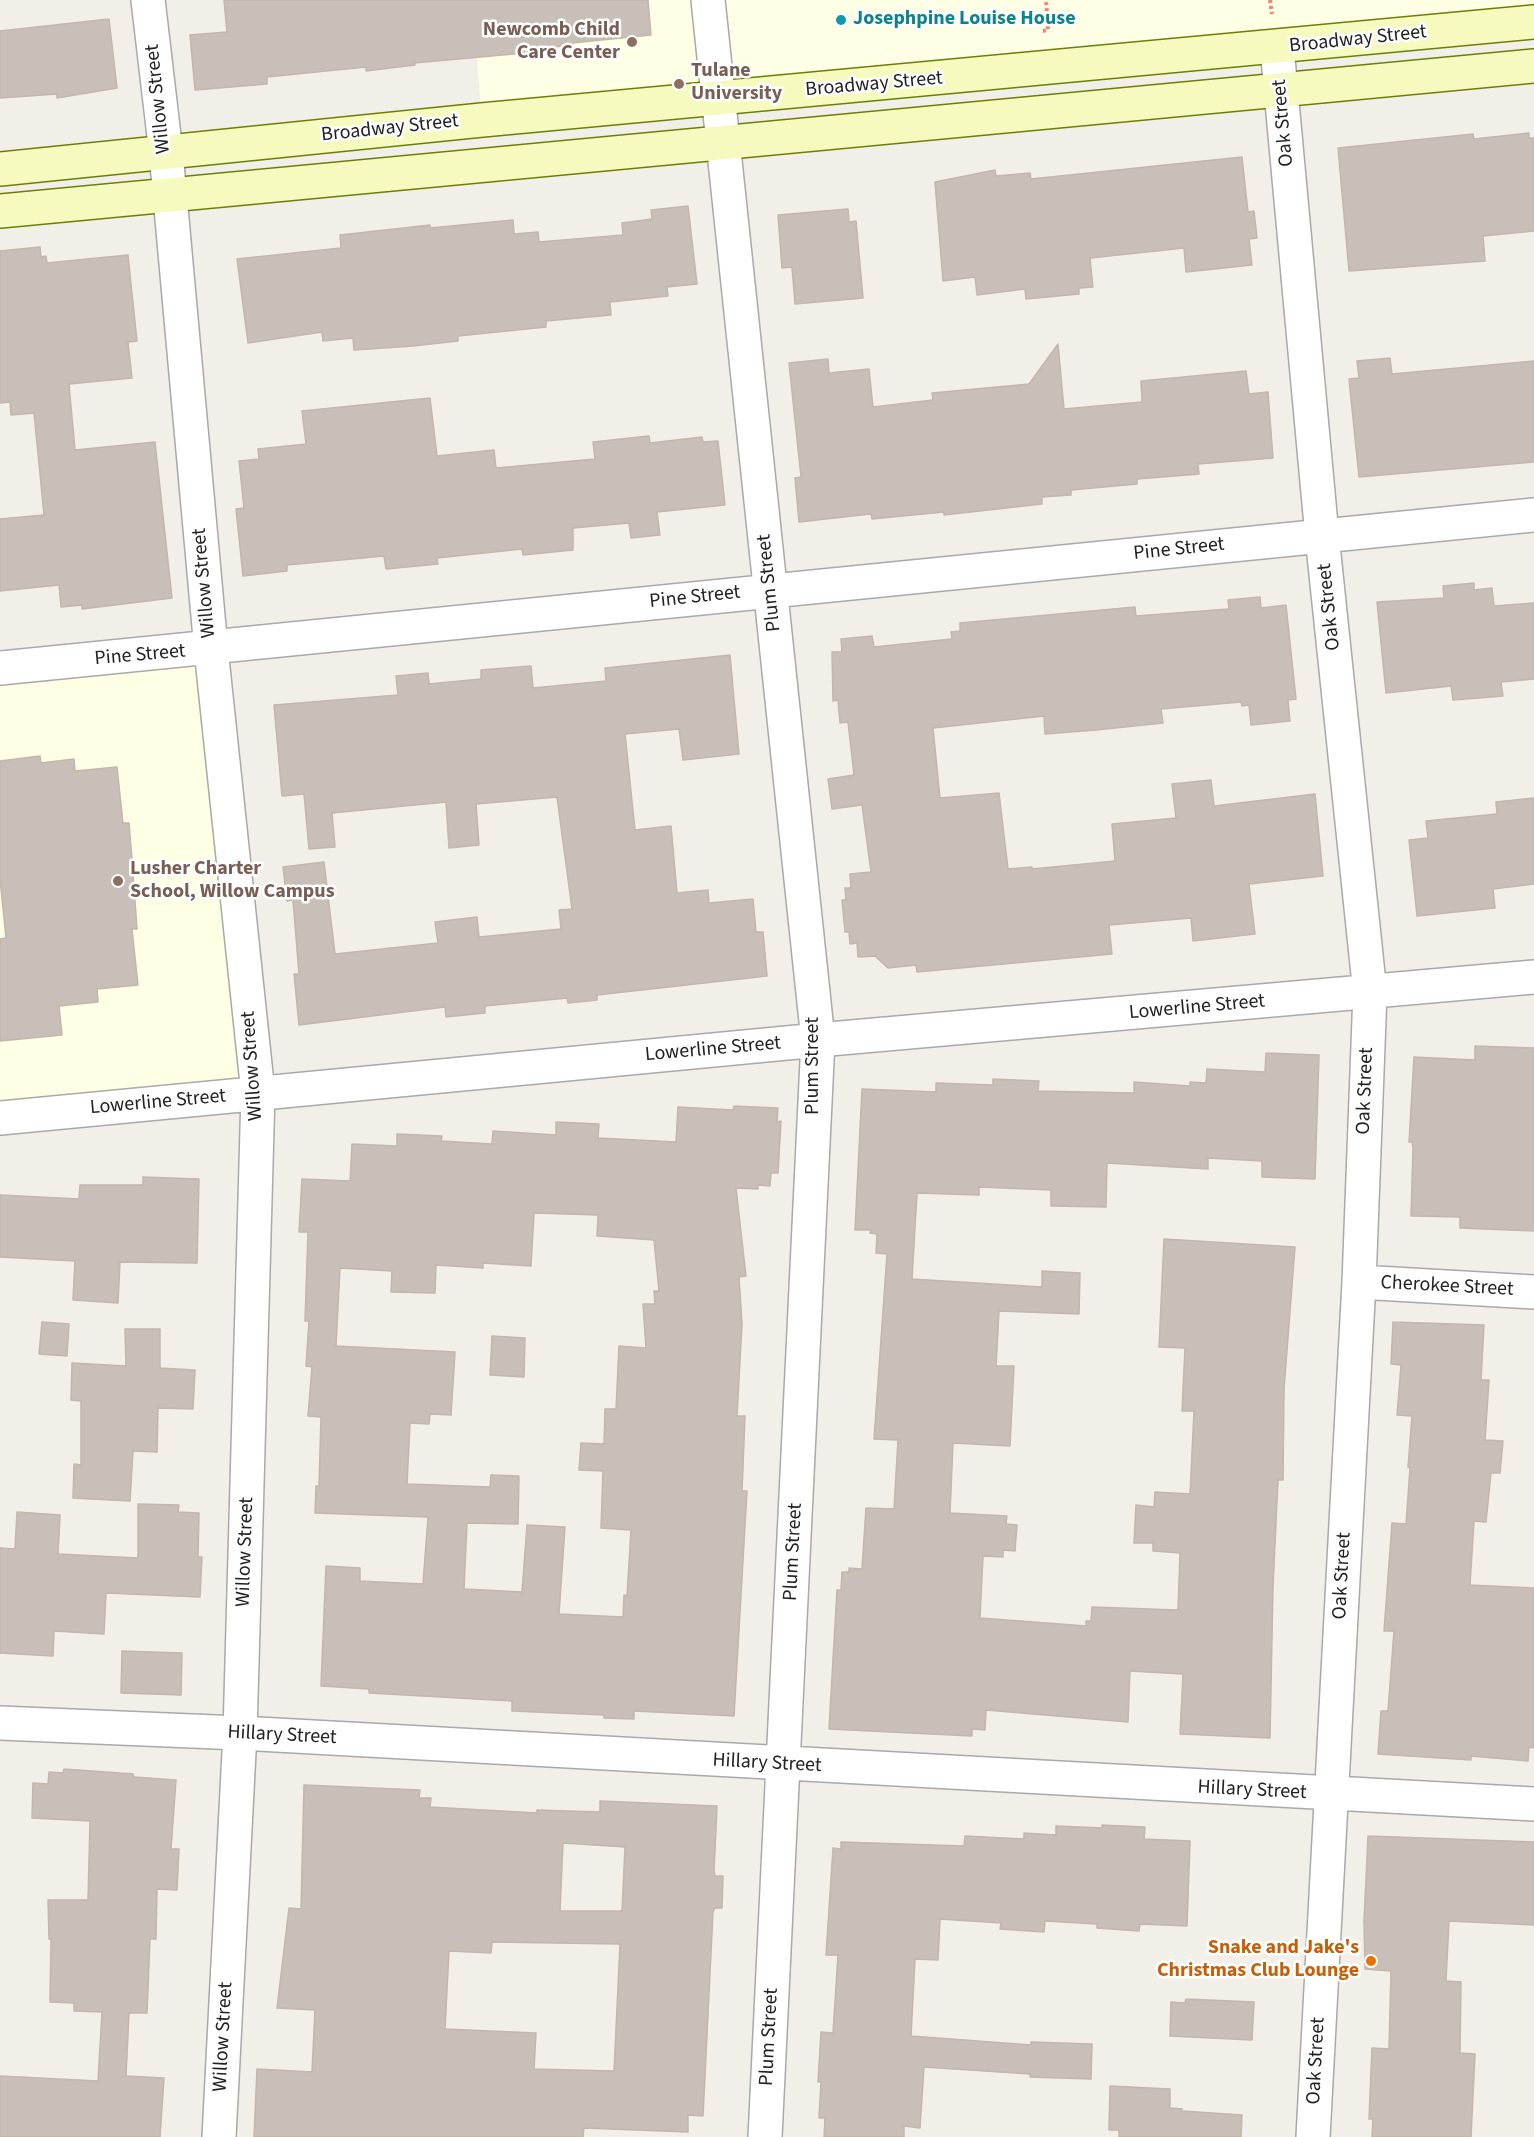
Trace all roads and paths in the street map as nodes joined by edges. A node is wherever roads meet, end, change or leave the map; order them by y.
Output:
1 (148, 0) edge
2 (708, 0) edge
3 (1534, 22) edge
4 (1277, 48) junction
5 (1534, 66) edge
6 (1281, 91) junction
7 (718, 100) junction
8 (722, 142) junction
9 (166, 153) junction
10 (0, 169) edge
11 (170, 195) junction
12 (0, 211) edge
13 (1534, 515) edge
14 (1322, 536) junction
15 (771, 590) junction
16 (211, 649) junction
17 (0, 669) edge
18 (1534, 977) edge
19 (1370, 993) junction
20 (818, 1040) junction
21 (258, 1093) junction
22 (0, 1118) edge
23 (1359, 1282) junction
24 (1534, 1292) edge
25 (0, 1723) edge
26 (240, 1733) junction
27 (783, 1765) junction
28 (1330, 1795) junction
29 (1534, 1804) edge
30 (219, 2137) edge
31 (765, 2137) edge
32 (1313, 2137) edge

1 - 9 street, Willow Street
2 - 7 street, Plum Street
3 - 4 street, Broadway Street
4 - 6 street, Oak Street
4 - 7 street, Broadway Street
5 - 6 street
6 - 8 street
6 - 14 street, Oak Street
7 - 8 street, Plum Street
7 - 9 street, Broadway Street
8 - 11 street
8 - 15 street, Plum Street
9 - 10 street, Broadway Street
9 - 11 street, Willow Street
11 - 12 street
11 - 16 street, Willow Street
13 - 14 street, Pine Street
14 - 15 street, Pine Street
14 - 19 street, Oak Street
15 - 16 street, Pine Street
15 - 20 street, Plum Street
16 - 17 street, Pine Street
16 - 21 street, Willow Street
18 - 19 street, Lowerline Street
19 - 20 street, Lowerline Street
19 - 23 street, Oak Street
20 - 21 street, Lowerline Street
20 - 27 street, Plum Street
21 - 22 street, Lowerline Street
21 - 26 street, Willow Street
23 - 24 street, Cherokee Street
23 - 28 street, Oak Street
25 - 26 street, Hillary Street
26 - 27 street, Hillary Street
26 - 30 street, Willow Street
27 - 28 street, Hillary Street
27 - 31 street, Plum Street
28 - 29 street, Hillary Street
28 - 32 street, Oak Street

